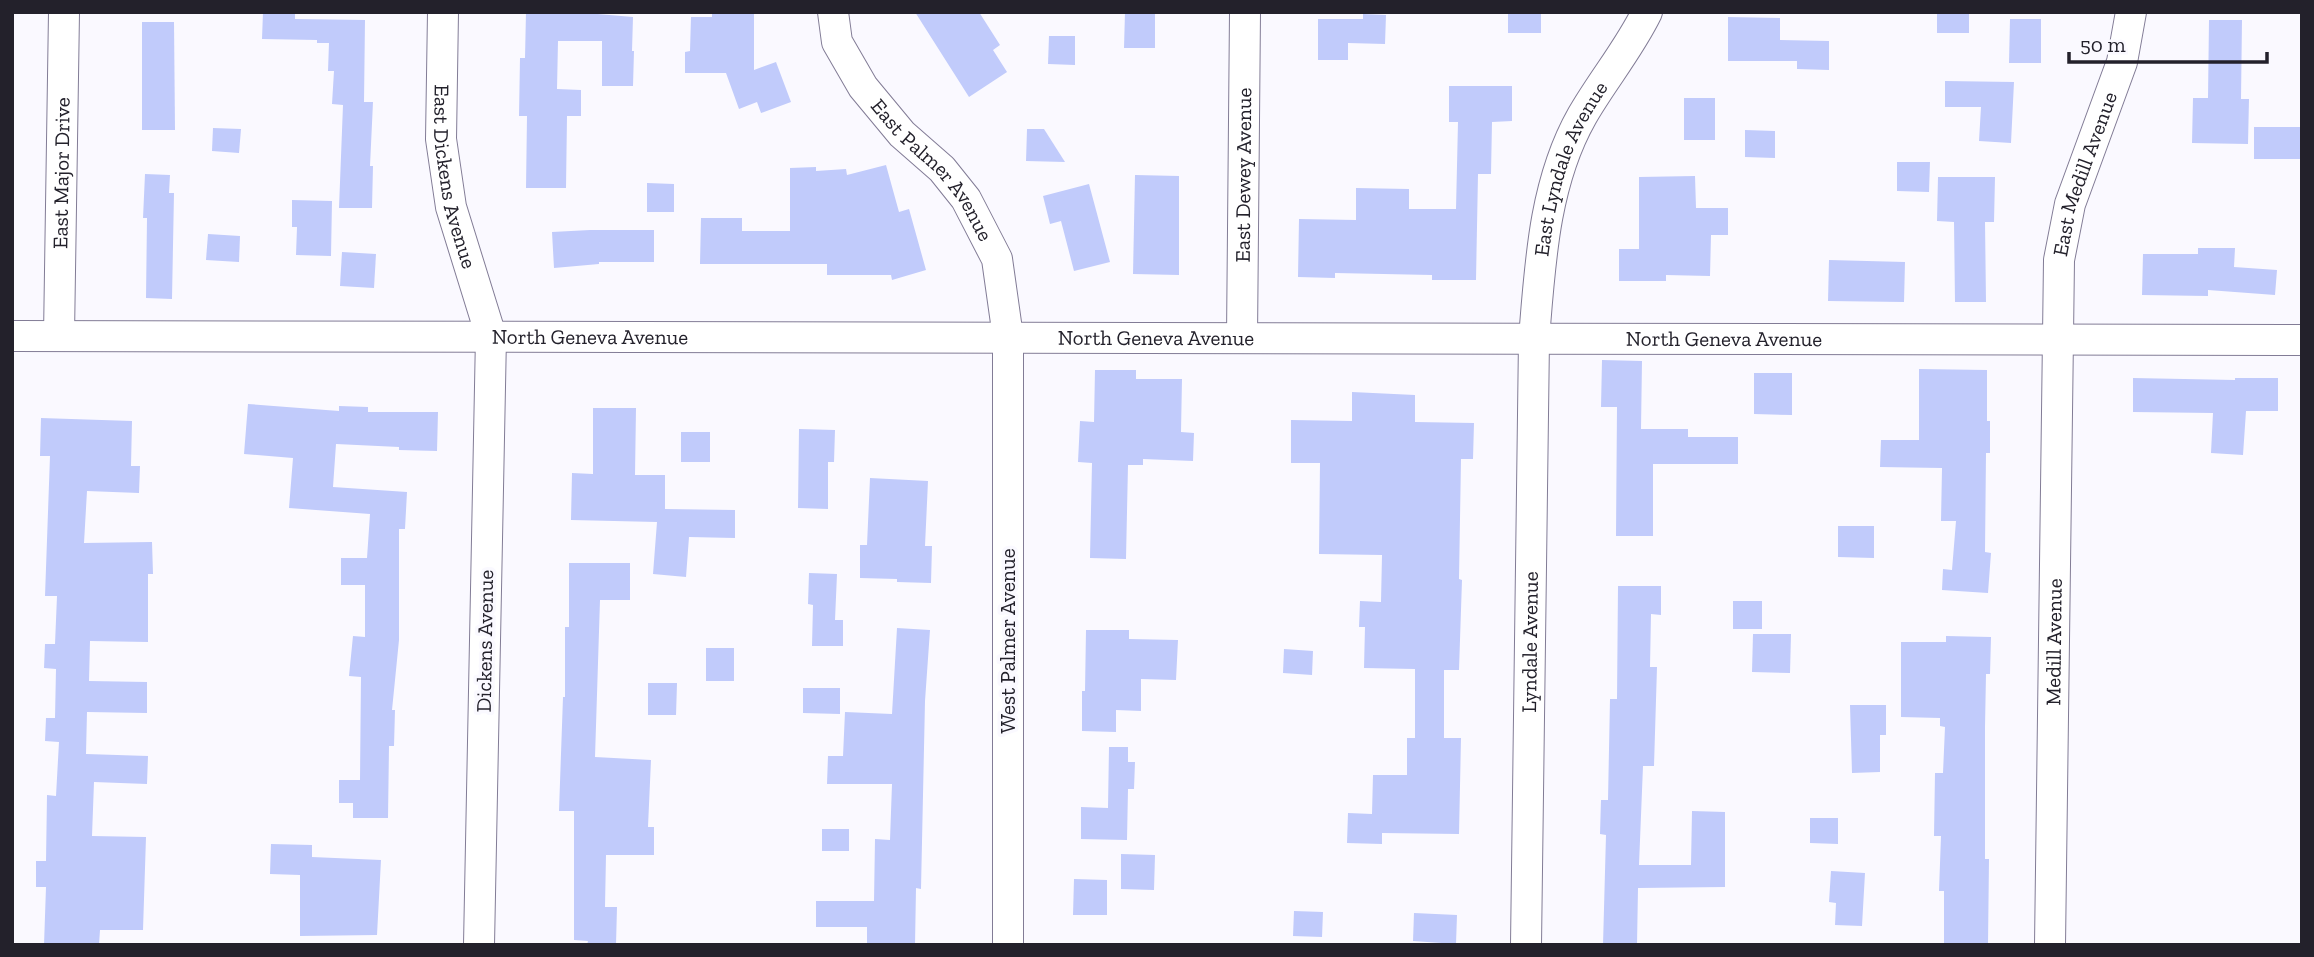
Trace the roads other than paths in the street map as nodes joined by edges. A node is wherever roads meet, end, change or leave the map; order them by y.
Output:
1 (64, 12) edge
2 (443, 12) edge
3 (834, 12) edge
4 (1245, 12) edge
5 (1647, 12) edge
6 (2131, 12) edge
7 (12, 336) edge
8 (59, 336) junction
9 (491, 337) junction
10 (1008, 337) junction
11 (1242, 338) junction
12 (1534, 339) junction
13 (2056, 340) junction
14 (2302, 340) edge
15 (479, 945) edge
16 (1008, 945) edge
17 (1526, 945) edge
18 (2050, 945) edge

1 - 8 street, East Major Drive
2 - 9 street, East Dickens Avenue
3 - 10 street, East Palmer Avenue
4 - 11 street, East Dewey Avenue
5 - 12 street, East Lyndale Avenue
6 - 13 street, East Medill Avenue
7 - 8 street, North Geneva Avenue
8 - 9 street, North Geneva Avenue
9 - 10 street, North Geneva Avenue
9 - 15 street, Dickens Avenue
10 - 11 street, North Geneva Avenue
10 - 16 street, West Palmer Avenue
11 - 12 street, North Geneva Avenue
12 - 13 street, North Geneva Avenue
12 - 17 street, Lyndale Avenue
13 - 14 street, North Geneva Avenue
13 - 18 street, Medill Avenue

